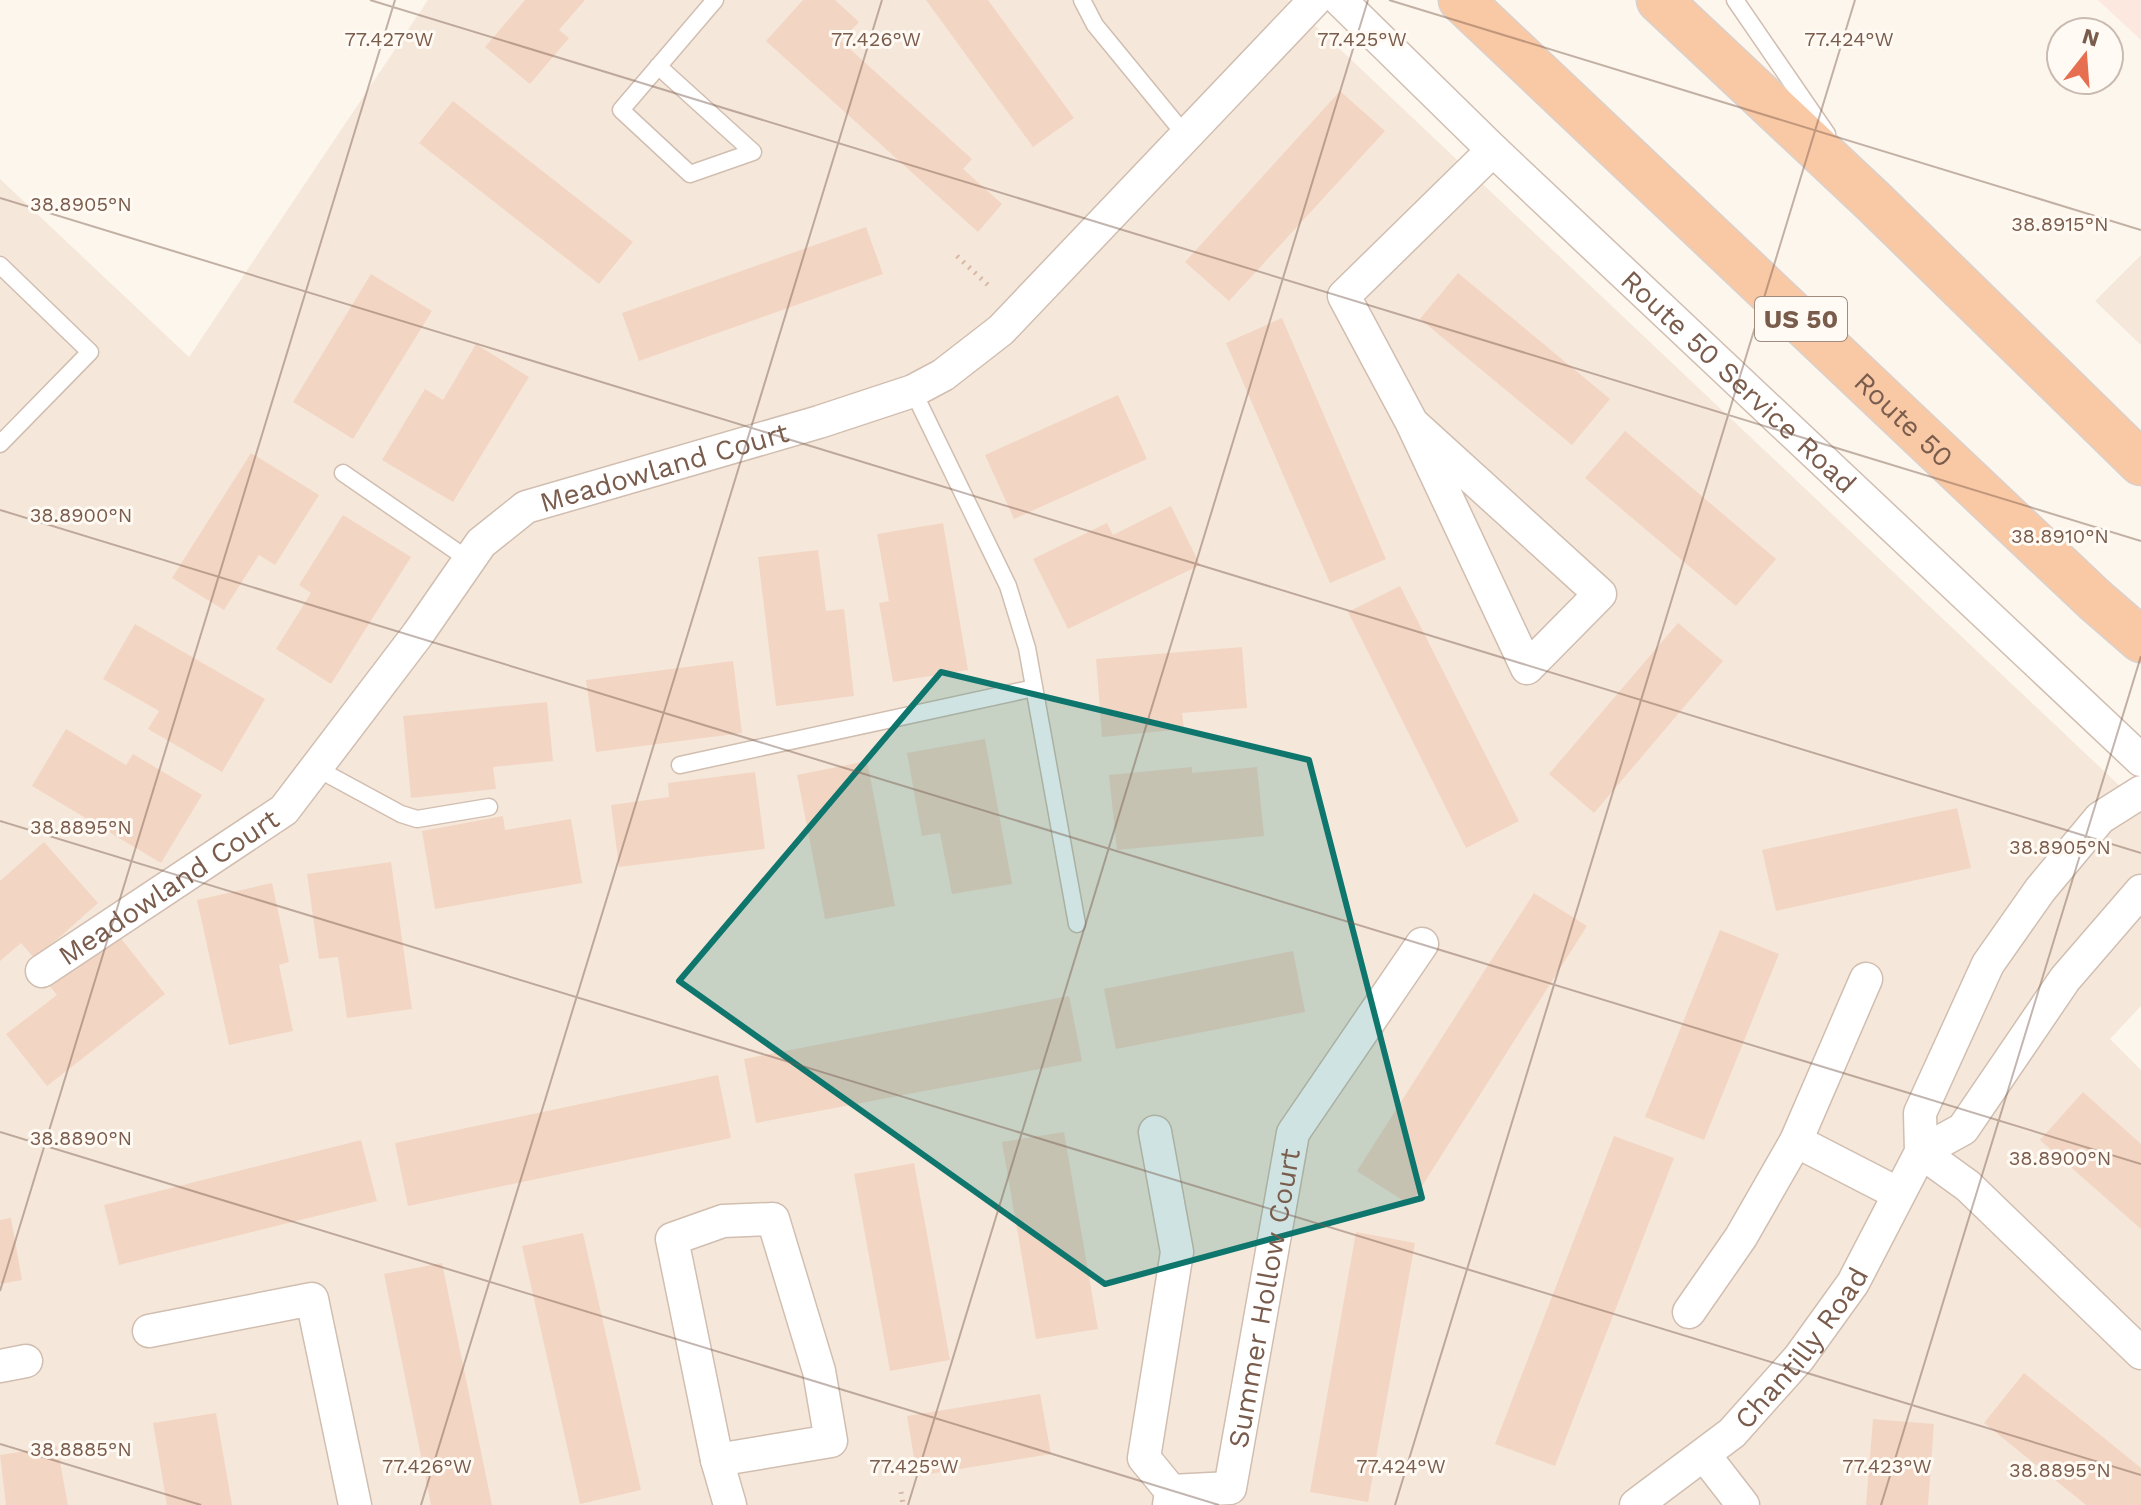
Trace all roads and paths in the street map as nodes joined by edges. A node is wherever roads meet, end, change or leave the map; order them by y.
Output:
1 (715, 0) edge
2 (1082, 0) edge
3 (1315, 0) edge
4 (1340, 0) edge
5 (1461, 0) edge
6 (1659, 0) edge
7 (1735, 0) edge
8 (658, 66) junction
9 (1186, 136) junction
10 (1493, 150) junction
11 (1873, 201) junction
12 (957, 256) dead end
13 (0, 265) edge
14 (989, 286) dead end
15 (913, 391) junction
16 (1412, 423) junction
17 (0, 444) edge
18 (2141, 463) edge
19 (343, 473) dead end
20 (469, 560) junction
21 (2141, 640) edge
22 (1034, 688) junction
23 (2141, 760) edge
24 (680, 765) dead end
25 (316, 768) junction
26 (2141, 792) edge
27 (489, 807) dead end
28 (2141, 891) edge
29 (1077, 924) dead end
30 (1422, 944) dead end
31 (42, 971) dead end
32 (1866, 979) dead end
33 (1155, 1132) dead end
34 (1796, 1141) junction
35 (1921, 1152) junction
36 (1897, 1193) junction
37 (1689, 1312) dead end
38 (149, 1331) dead end
39 (2141, 1353) edge
40 (1705, 1456) junction
41 (717, 1460) junction
42 (901, 1492) dead end
43 (1170, 1498) edge
44 (355, 1505) edge
45 (730, 1505) edge
46 (903, 1505) edge
47 (1636, 1505) edge
48 (1743, 1505) edge

1 - 8 lane
2 - 9 lane
3 - 9 street, Meadowland Court
4 - 10 street, Route 50 Service Road
5 - 21 highway, Route 50 / US 50
6 - 11 highway
7 - 11 lane
8 - 8 lane
9 - 15 street, Meadowland Court
10 - 16 street
10 - 23 street, Route 50 Service Road
11 - 18 highway
12 - 14 path
13 - 17 lane
15 - 20 street, Meadowland Court
15 - 22 lane
16 - 16 street
19 - 20 lane
20 - 25 street, Meadowland Court
22 - 24 lane
22 - 29 lane
25 - 27 lane
25 - 31 street, Meadowland Court
26 - 35 street
28 - 35 street
30 - 43 street, Summer Hollow Court
32 - 34 street
33 - 43 street, Summer Hollow Court
34 - 36 street
34 - 37 street
35 - 36 street, Chantilly Road
35 - 39 street
36 - 40 street, Chantilly Road
38 - 44 street
40 - 47 street, Chantilly Road
40 - 48 street
41 - 41 street
41 - 45 street
42 - 46 path

